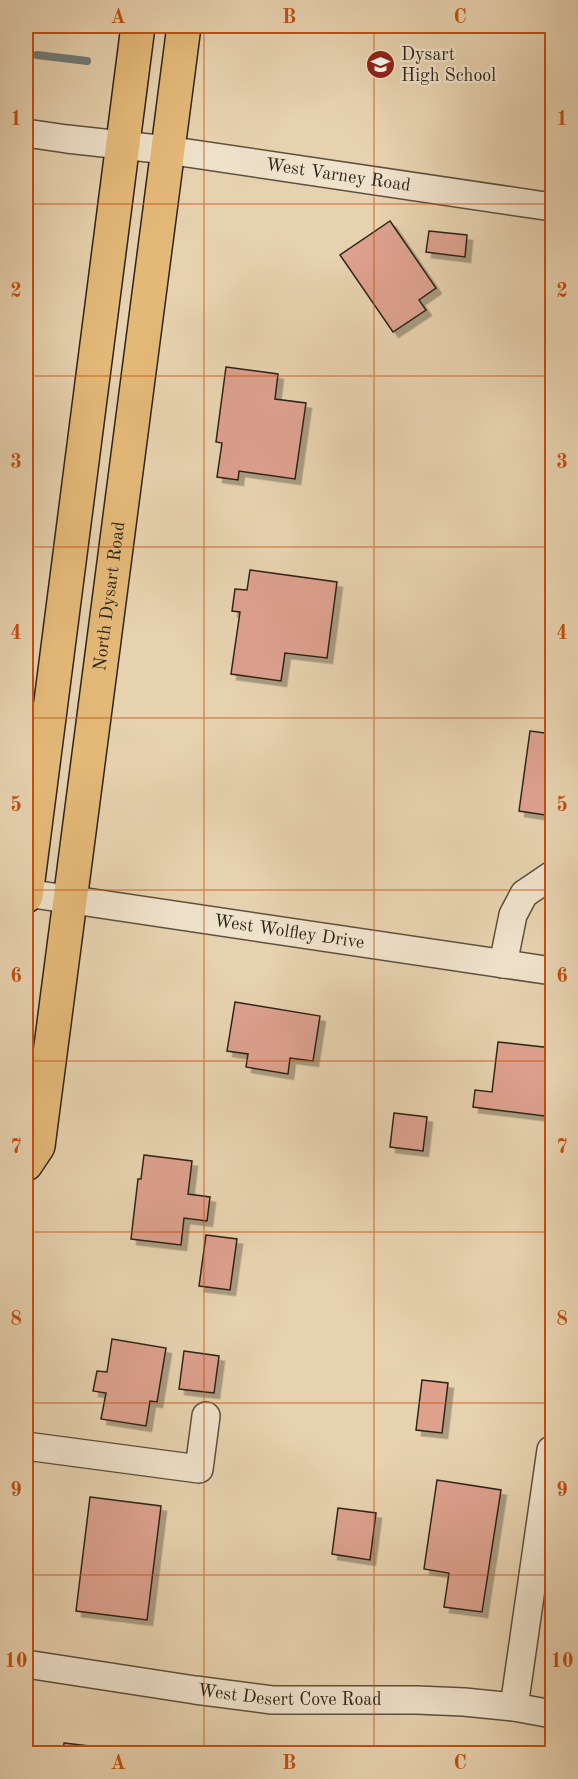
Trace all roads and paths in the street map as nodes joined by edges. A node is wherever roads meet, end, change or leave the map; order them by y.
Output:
1 (138, 26) edge
2 (184, 26) edge
3 (26, 133) edge
4 (122, 145) junction
5 (167, 150) junction
6 (552, 207) edge
7 (37, 717) edge
8 (552, 875) edge
9 (26, 894) edge
10 (71, 899) junction
11 (503, 964) junction
12 (552, 971) edge
13 (26, 1164) edge
14 (206, 1416) dead end
15 (26, 1446) edge
16 (551, 1450) dead end
17 (26, 1664) edge
18 (514, 1707) junction
19 (552, 1714) edge

1 - 4 main road
2 - 5 main road, North Dysart Road
3 - 4 street, West Varney Road
4 - 5 street, West Varney Road
4 - 7 main road
5 - 6 street, West Varney Road
5 - 10 main road, North Dysart Road
7 - 9 main road
8 - 11 street
9 - 10 street, West Wolfley Drive
10 - 11 street, West Wolfley Drive
10 - 13 main road, North Dysart Road
11 - 12 street, West Wolfley Drive
14 - 15 street
16 - 18 street
17 - 18 street, West Desert Cove Road
18 - 19 street, West Desert Cove Road

